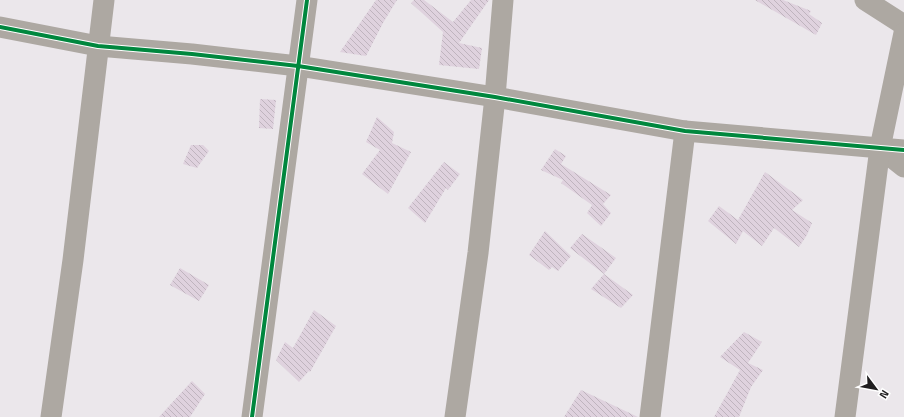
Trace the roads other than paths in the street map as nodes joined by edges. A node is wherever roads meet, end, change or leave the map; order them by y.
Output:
1 (104, 0) edge
2 (307, 0) edge
3 (503, 0) edge
4 (865, 0) edge
5 (904, 25) edge
6 (0, 28) edge
7 (904, 33) edge
8 (98, 46) junction
9 (298, 66) junction
10 (495, 96) junction
11 (685, 131) junction
12 (880, 148) junction
13 (904, 150) edge
14 (904, 167) edge
15 (50, 417) edge
16 (252, 417) edge
17 (455, 417) edge
18 (650, 417) edge
19 (846, 417) edge

1 - 8 street
2 - 9 street
3 - 10 street
4 - 5 street
6 - 8 street
7 - 12 street
8 - 9 street
8 - 15 street
9 - 10 street
9 - 16 street
10 - 11 street
10 - 17 street
11 - 12 street
11 - 18 street
12 - 13 street
12 - 14 street
12 - 19 street

